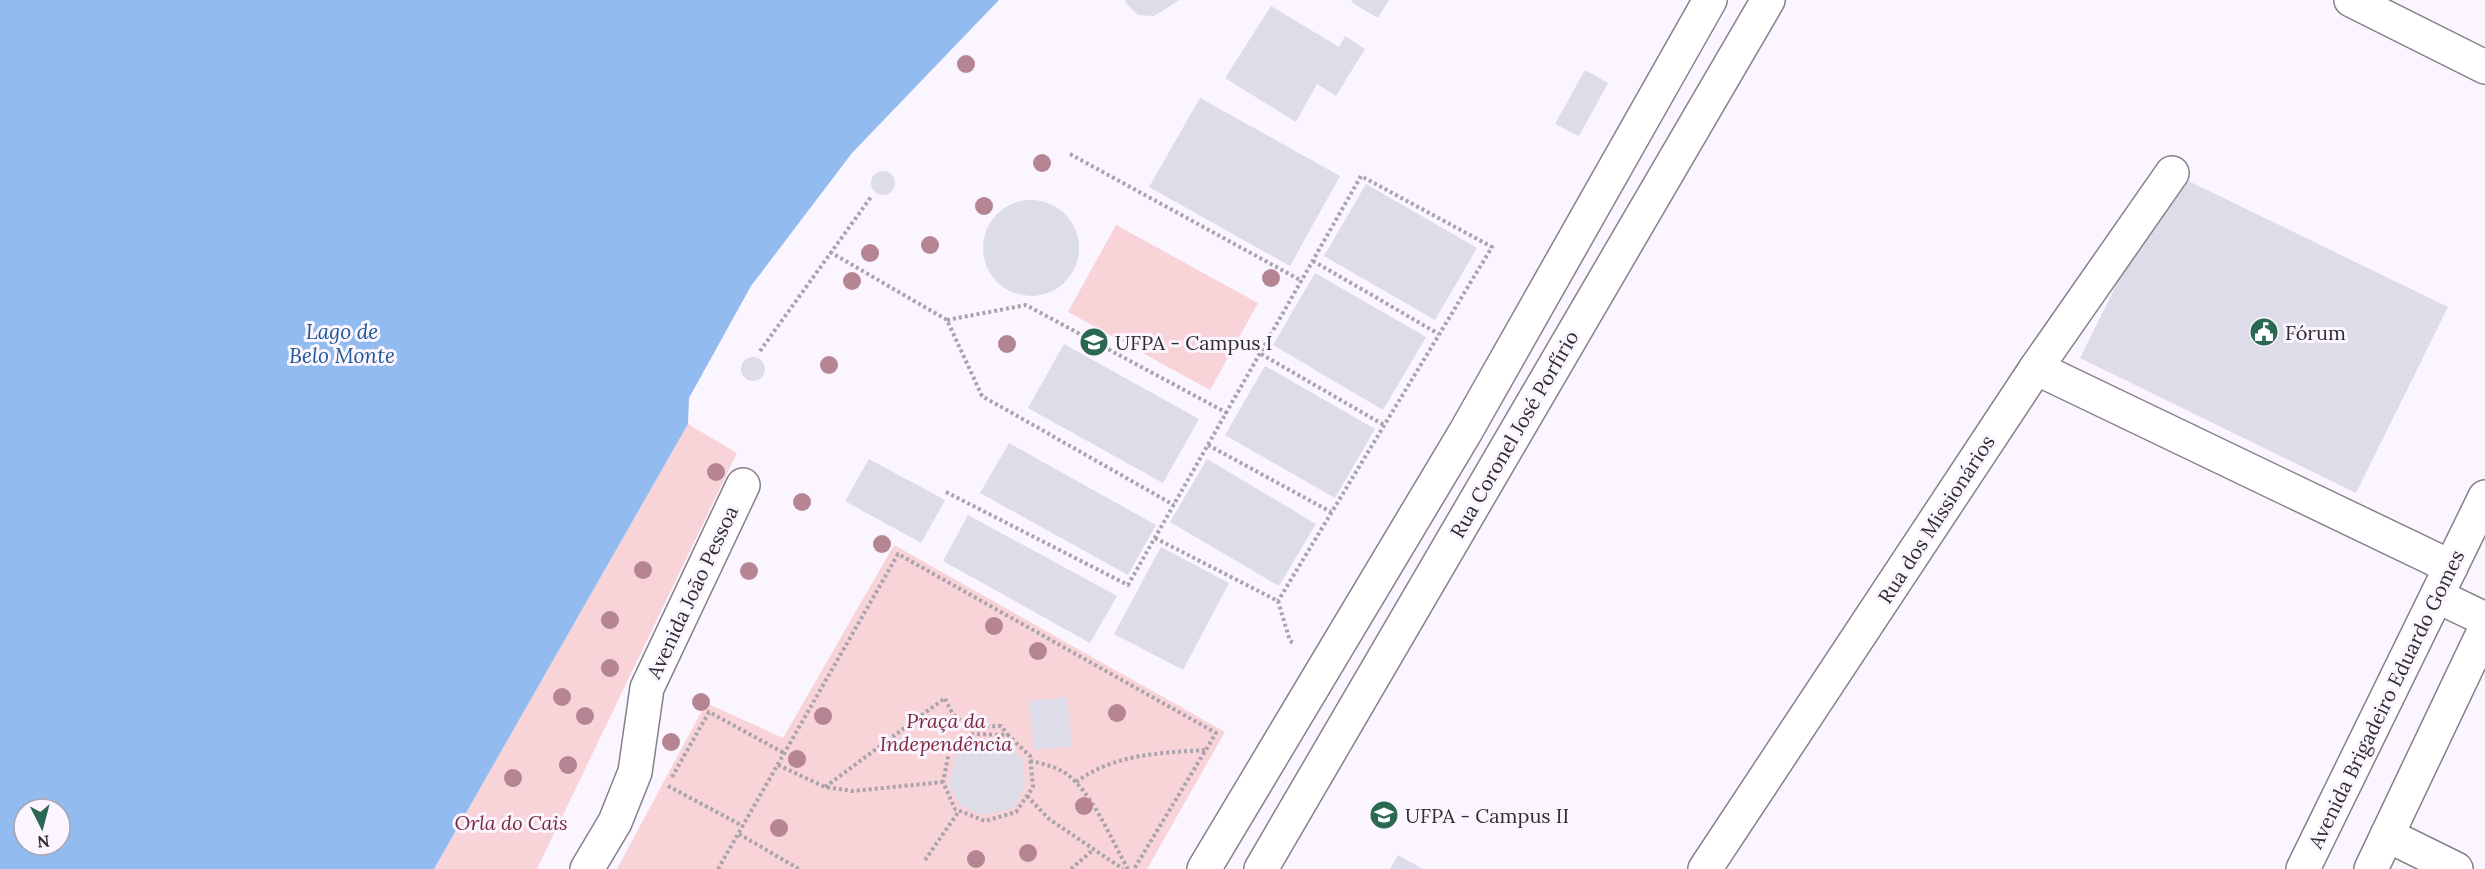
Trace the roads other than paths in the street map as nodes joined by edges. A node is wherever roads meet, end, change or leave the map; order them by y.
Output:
1 (1710, 0) edge
2 (1768, 0) edge
3 (2351, 0) edge
4 (2485, 67) edge
5 (2172, 173) dead end
6 (2036, 368) junction
7 (1466, 431) junction
8 (1504, 452) junction
9 (743, 485) dead end
10 (2485, 497) edge
11 (2451, 567) junction
12 (2437, 597) junction
13 (2485, 619) edge
14 (2485, 629) edge
15 (2387, 835) junction
16 (587, 869) edge
17 (1204, 869) edge
18 (1261, 869) edge
19 (1705, 869) edge
20 (2303, 869) edge
21 (2372, 869) edge
22 (2456, 869) edge

1 - 7 street
2 - 8 street, Rua Coronel José Porfírio
3 - 4 street
5 - 6 street, Rua dos Missionários
6 - 11 street
6 - 19 street, Rua dos Missionários
7 - 8 street
7 - 17 street
8 - 18 street, Rua Coronel José Porfírio
9 - 16 street, Avenida João Pessoa
10 - 11 street, Avenida Brigadeiro Eduardo Gomes
11 - 12 street, Avenida Brigadeiro Eduardo Gomes
12 - 13 street
12 - 20 street, Avenida Brigadeiro Eduardo Gomes
14 - 15 street
15 - 21 street
15 - 22 street

